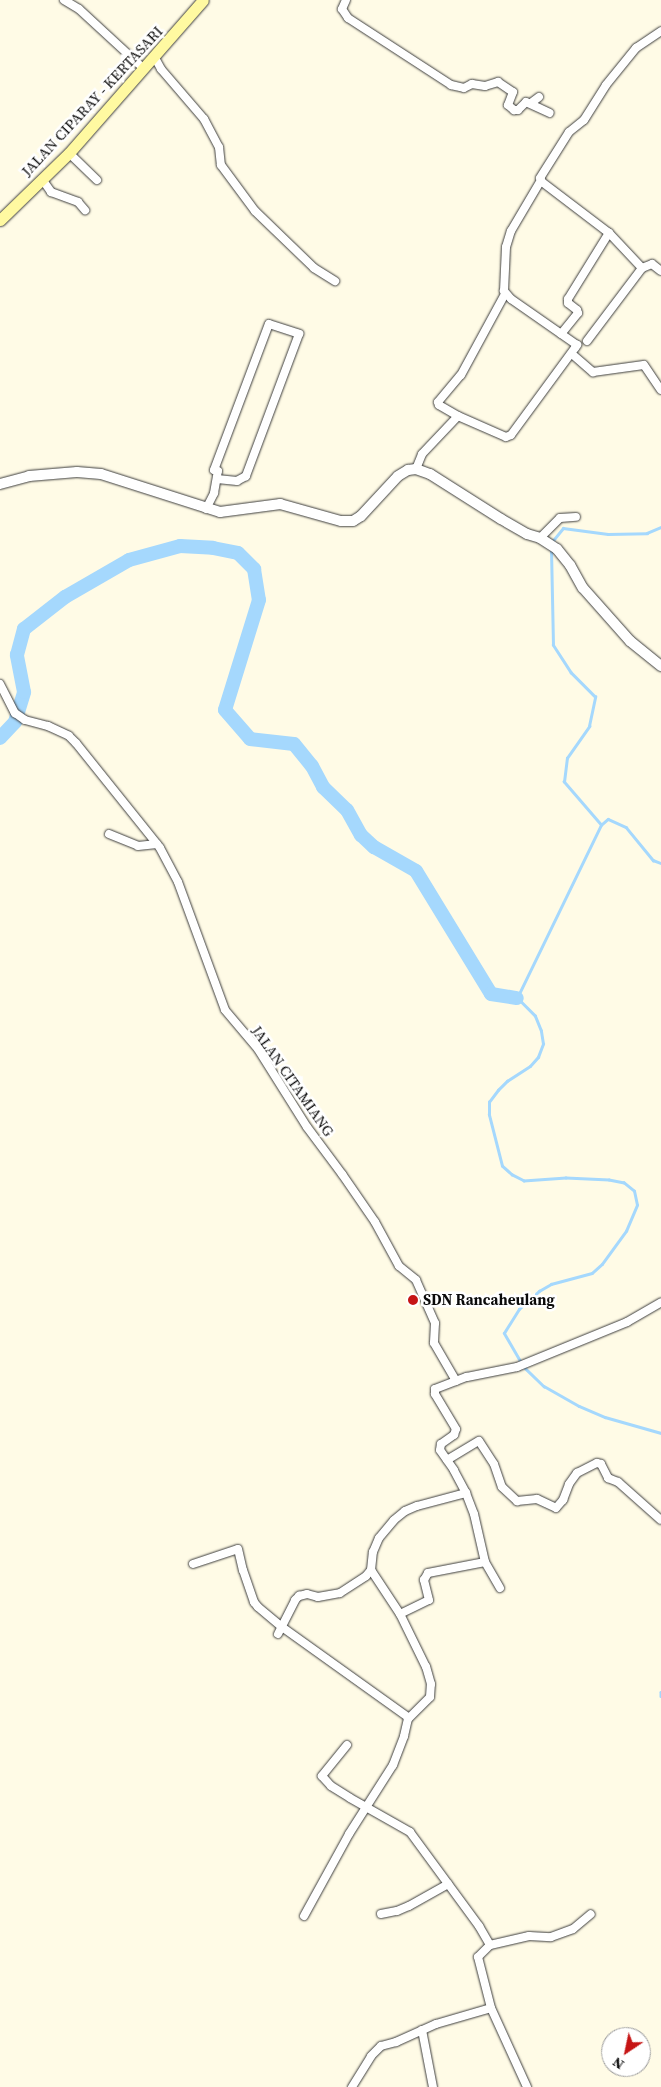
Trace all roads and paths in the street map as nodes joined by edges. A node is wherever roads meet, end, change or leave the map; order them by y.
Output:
1 (64, 0) edge
2 (203, 0) edge
3 (346, 0) edge
4 (661, 31) edge
5 (155, 58) junction
6 (144, 69) junction
7 (539, 97) dead end
8 (531, 103) junction
9 (550, 113) dead end
10 (69, 153) junction
11 (42, 179) junction
12 (97, 180) dead end
13 (541, 180) junction
14 (85, 210) dead end
15 (0, 220) edge
16 (610, 233) junction
17 (642, 268) junction
18 (661, 271) edge
19 (335, 282) dead end
20 (505, 294) junction
21 (562, 334) junction
22 (587, 341) dead end
23 (572, 354) junction
24 (661, 390) edge
25 (458, 416) junction
26 (416, 469) junction
27 (217, 479) junction
28 (0, 484) edge
29 (206, 509) junction
30 (576, 517) dead end
31 (543, 539) junction
32 (661, 654) edge
33 (657, 664) edge
34 (0, 684) edge
35 (110, 834) dead end
36 (157, 844) junction
37 (661, 1302) edge
38 (456, 1381) junction
39 (447, 1460) junction
40 (466, 1493) junction
41 (661, 1520) edge
42 (485, 1562) junction
43 (193, 1564) dead end
44 (371, 1570) junction
45 (500, 1588) dead end
46 (400, 1614) junction
47 (280, 1631) junction
48 (409, 1718) junction
49 (347, 1745) dead end
50 (366, 1808) junction
51 (448, 1884) junction
52 (381, 1914) dead end
53 (591, 1914) dead end
54 (304, 1916) dead end
55 (490, 1945) junction
56 (490, 2008) junction
57 (422, 2030) junction
58 (352, 2087) edge
59 (433, 2087) edge
60 (528, 2087) edge

1 - 6 street
2 - 5 main road, JALAN CIPARAY - KERTASARI
3 - 8 street
4 - 13 street
5 - 6 main road, JALAN CIPARAY - KERTASARI
5 - 19 street
6 - 10 main road, JALAN CIPARAY - KERTASARI
7 - 8 street
8 - 9 street
10 - 11 main road, JALAN CIPARAY - KERTASARI
10 - 12 street
11 - 14 street
11 - 15 main road, JALAN CIPARAY - KERTASARI
13 - 16 street
13 - 20 street
16 - 17 street
16 - 21 street
17 - 18 street
17 - 22 street
20 - 21 street
20 - 25 street
21 - 23 street
23 - 24 street
23 - 25 street
25 - 26 street
26 - 29 street
26 - 31 street
27 - 27 street
27 - 29 street
28 - 29 street
30 - 31 street
31 - 33 street
32 - 33 street
34 - 36 street, JALAN CITAMIANG
35 - 36 street
36 - 38 street, JALAN CITAMIANG
37 - 38 street
38 - 39 street
39 - 40 street
39 - 41 street
40 - 42 street
40 - 44 street
42 - 45 street
42 - 46 street
43 - 47 street
44 - 46 street
44 - 47 street
46 - 48 street
47 - 48 street
48 - 50 street
49 - 50 street
50 - 51 street
50 - 54 street
51 - 52 street
51 - 55 street
53 - 55 street
55 - 56 street
56 - 57 street
56 - 60 street
57 - 58 street
57 - 59 street

